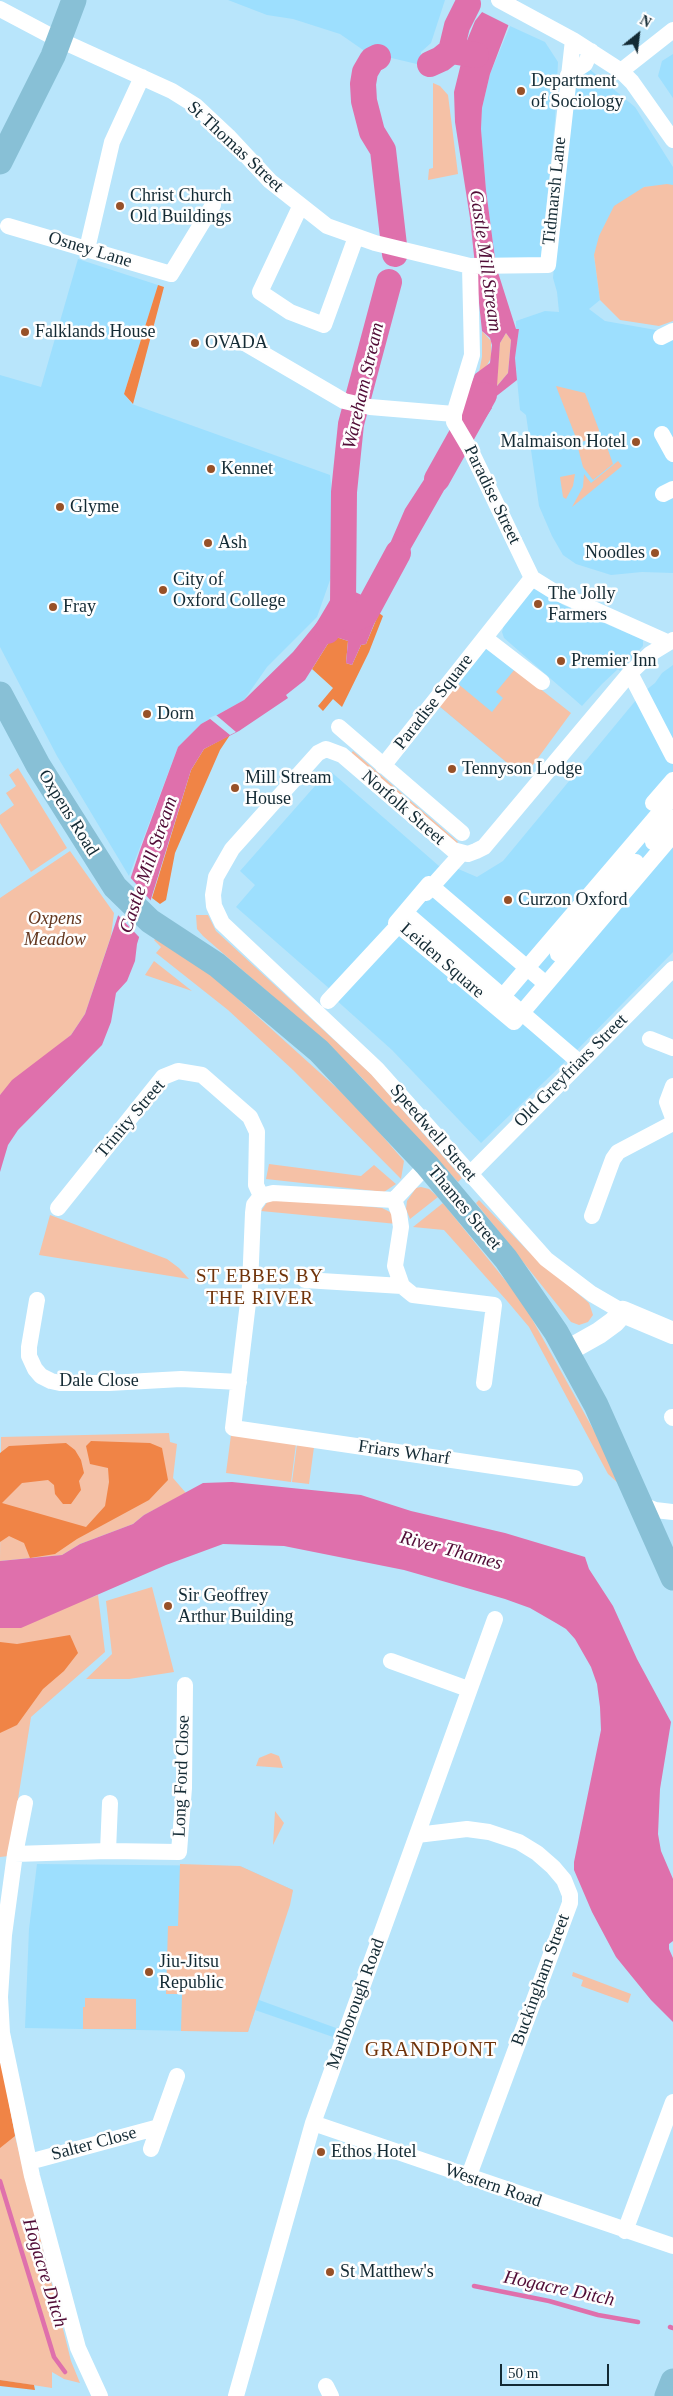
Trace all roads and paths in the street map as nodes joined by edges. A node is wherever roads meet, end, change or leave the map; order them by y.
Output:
1 (74, 0) edge
2 (500, 0) edge
3 (0, 9) edge
4 (673, 30) edge
5 (59, 40) junction
6 (572, 40) junction
7 (591, 52) junction
8 (621, 71) junction
9 (568, 75) junction
10 (142, 77) junction
11 (673, 140) edge
12 (0, 162) edge
13 (213, 205) dead end
14 (300, 206) junction
15 (8, 226) dead end
16 (356, 237) junction
17 (87, 249) junction
18 (473, 266) junction
19 (243, 342) dead end
20 (454, 418) junction
21 (662, 434) dead end
22 (673, 454) edge
23 (532, 578) junction
24 (484, 638) junction
25 (670, 641) edge
26 (630, 673) junction
27 (542, 682) dead end
28 (0, 694) edge
29 (339, 727) dead end
30 (673, 756) edge
31 (383, 766) junction
32 (673, 780) edge
33 (673, 797) edge
34 (673, 818) edge
35 (462, 834) dead end
36 (627, 834) junction
37 (673, 835) edge
38 (462, 853) junction
39 (654, 857) junction
40 (577, 894) junction
41 (214, 906) joint
42 (604, 917) junction
43 (401, 920) junction
44 (150, 921) joint
45 (365, 958) dead end
46 (520, 961) junction
47 (673, 970) edge
48 (546, 984) junction
49 (328, 1001) dead end
50 (509, 1001) junction
51 (650, 1039) dead end
52 (673, 1048) edge
53 (579, 1062) junction
54 (673, 1086) edge
55 (673, 1118) edge
56 (673, 1123) edge
57 (427, 1165) junction
58 (470, 1174) junction
59 (261, 1196) junction
60 (394, 1200) junction
61 (58, 1208) dead end
62 (592, 1216) dead end
63 (305, 1280) dead end
64 (402, 1286) junction
65 (37, 1300) dead end
66 (623, 1312) junction
67 (673, 1333) edge
68 (567, 1351) junction
69 (239, 1382) junction
70 (484, 1383) dead end
71 (575, 1478) dead end
72 (640, 1504) junction
73 (673, 1512) edge
74 (673, 1578) edge
75 (495, 1619) dead end
76 (391, 1661) dead end
77 (185, 1685) dead end
78 (468, 1689) junction
79 (24, 1803) dead end
80 (110, 1803) dead end
81 (417, 1835) junction
82 (108, 1850) junction
83 (15, 1854) junction
84 (0, 1997) edge
85 (176, 2076) dead end
86 (673, 2102) edge
87 (313, 2123) junction
88 (159, 2127) junction
89 (151, 2149) dead end
90 (29, 2162) junction
91 (468, 2178) junction
92 (625, 2231) junction
93 (673, 2246) edge
94 (673, 2380) edge
95 (100, 2396) edge
96 (236, 2396) edge
97 (667, 2396) edge

1 - 5 main road
2 - 6 street
3 - 5 street, St Thomas Street
4 - 8 street
5 - 10 street, St Thomas Street
5 - 12 main road
6 - 7 street
6 - 9 street, Tidmarsh Lane
7 - 8 street
7 - 9 street
8 - 11 street
9 - 18 street, Tidmarsh Lane
10 - 14 street, St Thomas Street
10 - 17 street
13 - 17 street, Osney Lane
14 - 16 street, St Thomas Street
14 - 16 street
15 - 17 street, Osney Lane
16 - 18 street, St Thomas Street
18 - 20 street
19 - 20 street
20 - 23 street, Paradise Street
21 - 22 street
23 - 24 street, Paradise Square
23 - 25 street
24 - 27 street, Paradise Square
24 - 31 street, Paradise Square
25 - 26 street, Norfolk Street
26 - 30 street
26 - 38 street, Norfolk Street
28 - 44 main road, Oxpens Road
29 - 31 street
31 - 35 street
32 - 36 street
33 - 50 street
34 - 50 street
36 - 39 street
36 - 40 street
37 - 39 street
38 - 41 street, Norfolk Street
38 - 43 street
39 - 42 street
40 - 42 street
40 - 46 street
41 - 58 street, Speedwell Street
42 - 48 street
43 - 45 street
43 - 46 street, Leiden Square
43 - 48 street, Leiden Square
43 - 49 street
43 - 50 street, Leiden Square
44 - 57 main road, Thames Street
46 - 48 street, Leiden Square
47 - 53 street, Old Greyfriars Street
50 - 53 street, Leiden Square
51 - 52 street
53 - 58 street, Old Greyfriars Street
54 - 55 street
56 - 62 street
57 - 60 street
57 - 68 main road, Thames Street
58 - 66 street, Speedwell Street
59 - 60 street
59 - 61 street, Trinity Street
59 - 69 street
60 - 64 street
63 - 64 street
64 - 70 street
65 - 69 street, Dale Close
66 - 67 street, Speedwell Street
66 - 68 street
68 - 72 main road, Thames Street
69 - 71 street, Friars Wharf
72 - 73 street
72 - 74 main road, Thames Street
75 - 78 street, Marlborough Road
76 - 78 street
77 - 82 street, Long Ford Close
78 - 81 street, Marlborough Road
79 - 83 street
80 - 82 street
81 - 87 street, Marlborough Road
81 - 91 street, Buckingham Street
82 - 83 street, Long Ford Close
83 - 84 street
84 - 90 street
85 - 88 street, Salter Close
86 - 92 street
87 - 91 street, Western Road
87 - 96 street, Marlborough Road
88 - 89 street, Salter Close
88 - 90 street, Salter Close
90 - 95 street
91 - 92 street, Western Road
92 - 93 street, Western Road
94 - 97 main road

